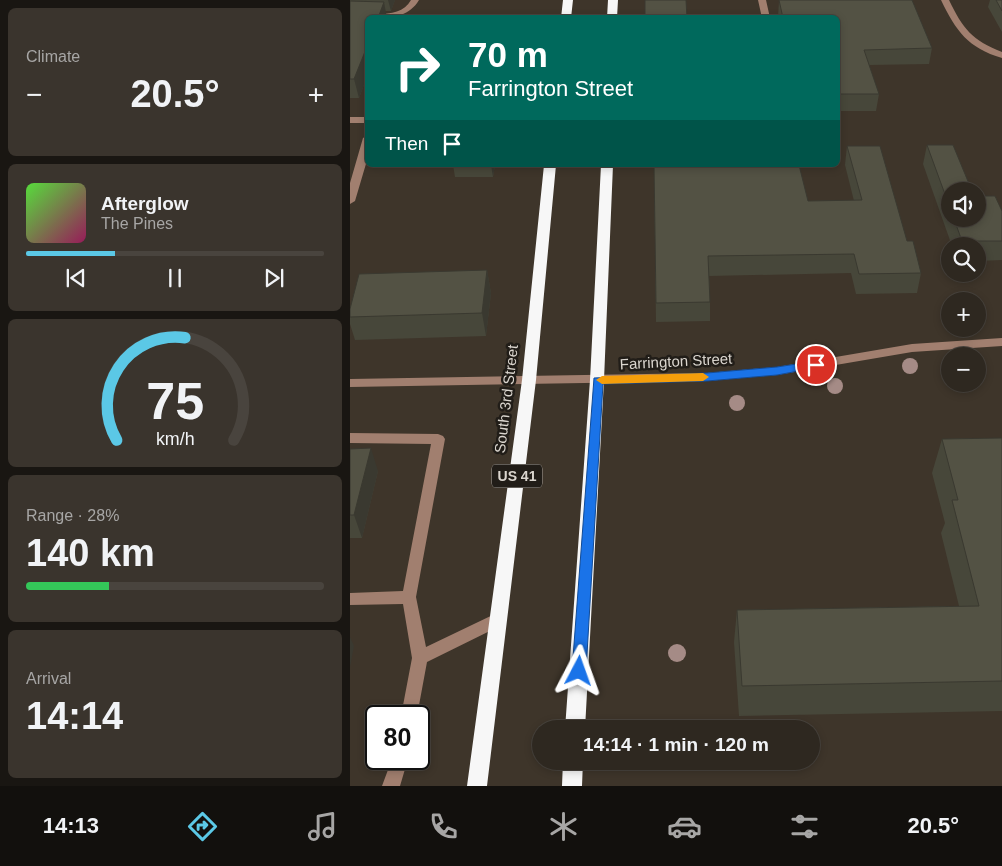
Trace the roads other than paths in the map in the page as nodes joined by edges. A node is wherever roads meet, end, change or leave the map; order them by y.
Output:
1 (415, 0) edge
2 (568, 0) edge
3 (613, 0) edge
4 (762, 0) edge
5 (945, 0) edge
6 (350, 15) edge
7 (566, 15) edge
8 (612, 15) edge
9 (765, 15) edge
10 (1002, 55) edge
11 (350, 120) edge
12 (365, 120) edge
13 (365, 148) edge
14 (550, 167) edge
15 (607, 167) edge
16 (350, 201) edge
17 (1002, 342) edge
18 (529, 380) junction
19 (598, 380) junction
20 (350, 383) edge
21 (350, 438) edge
22 (409, 597) junction
23 (350, 599) edge
24 (499, 619) junction
25 (420, 658) junction
26 (410, 705) edge
27 (576, 720) edge
28 (396, 770) edge
29 (573, 770) edge
30 (391, 786) edge
31 (477, 786) edge
32 (572, 786) edge

1 - 6 street
2 - 7 highway
3 - 8 highway
4 - 9 street
5 - 10 street
11 - 12 street
13 - 16 street
14 - 18 highway, South 3rd Street / US 41
15 - 19 highway
17 - 19 street, Farrington Street
18 - 19 street, Farrington Street
18 - 20 street, Farrington Street
18 - 24 highway, South 3rd Street / US 41
19 - 27 highway
21 - 22 street
22 - 23 street
22 - 25 street
24 - 25 street
24 - 31 highway, South 3rd Street / US 41
25 - 26 street
28 - 30 street
29 - 32 highway

